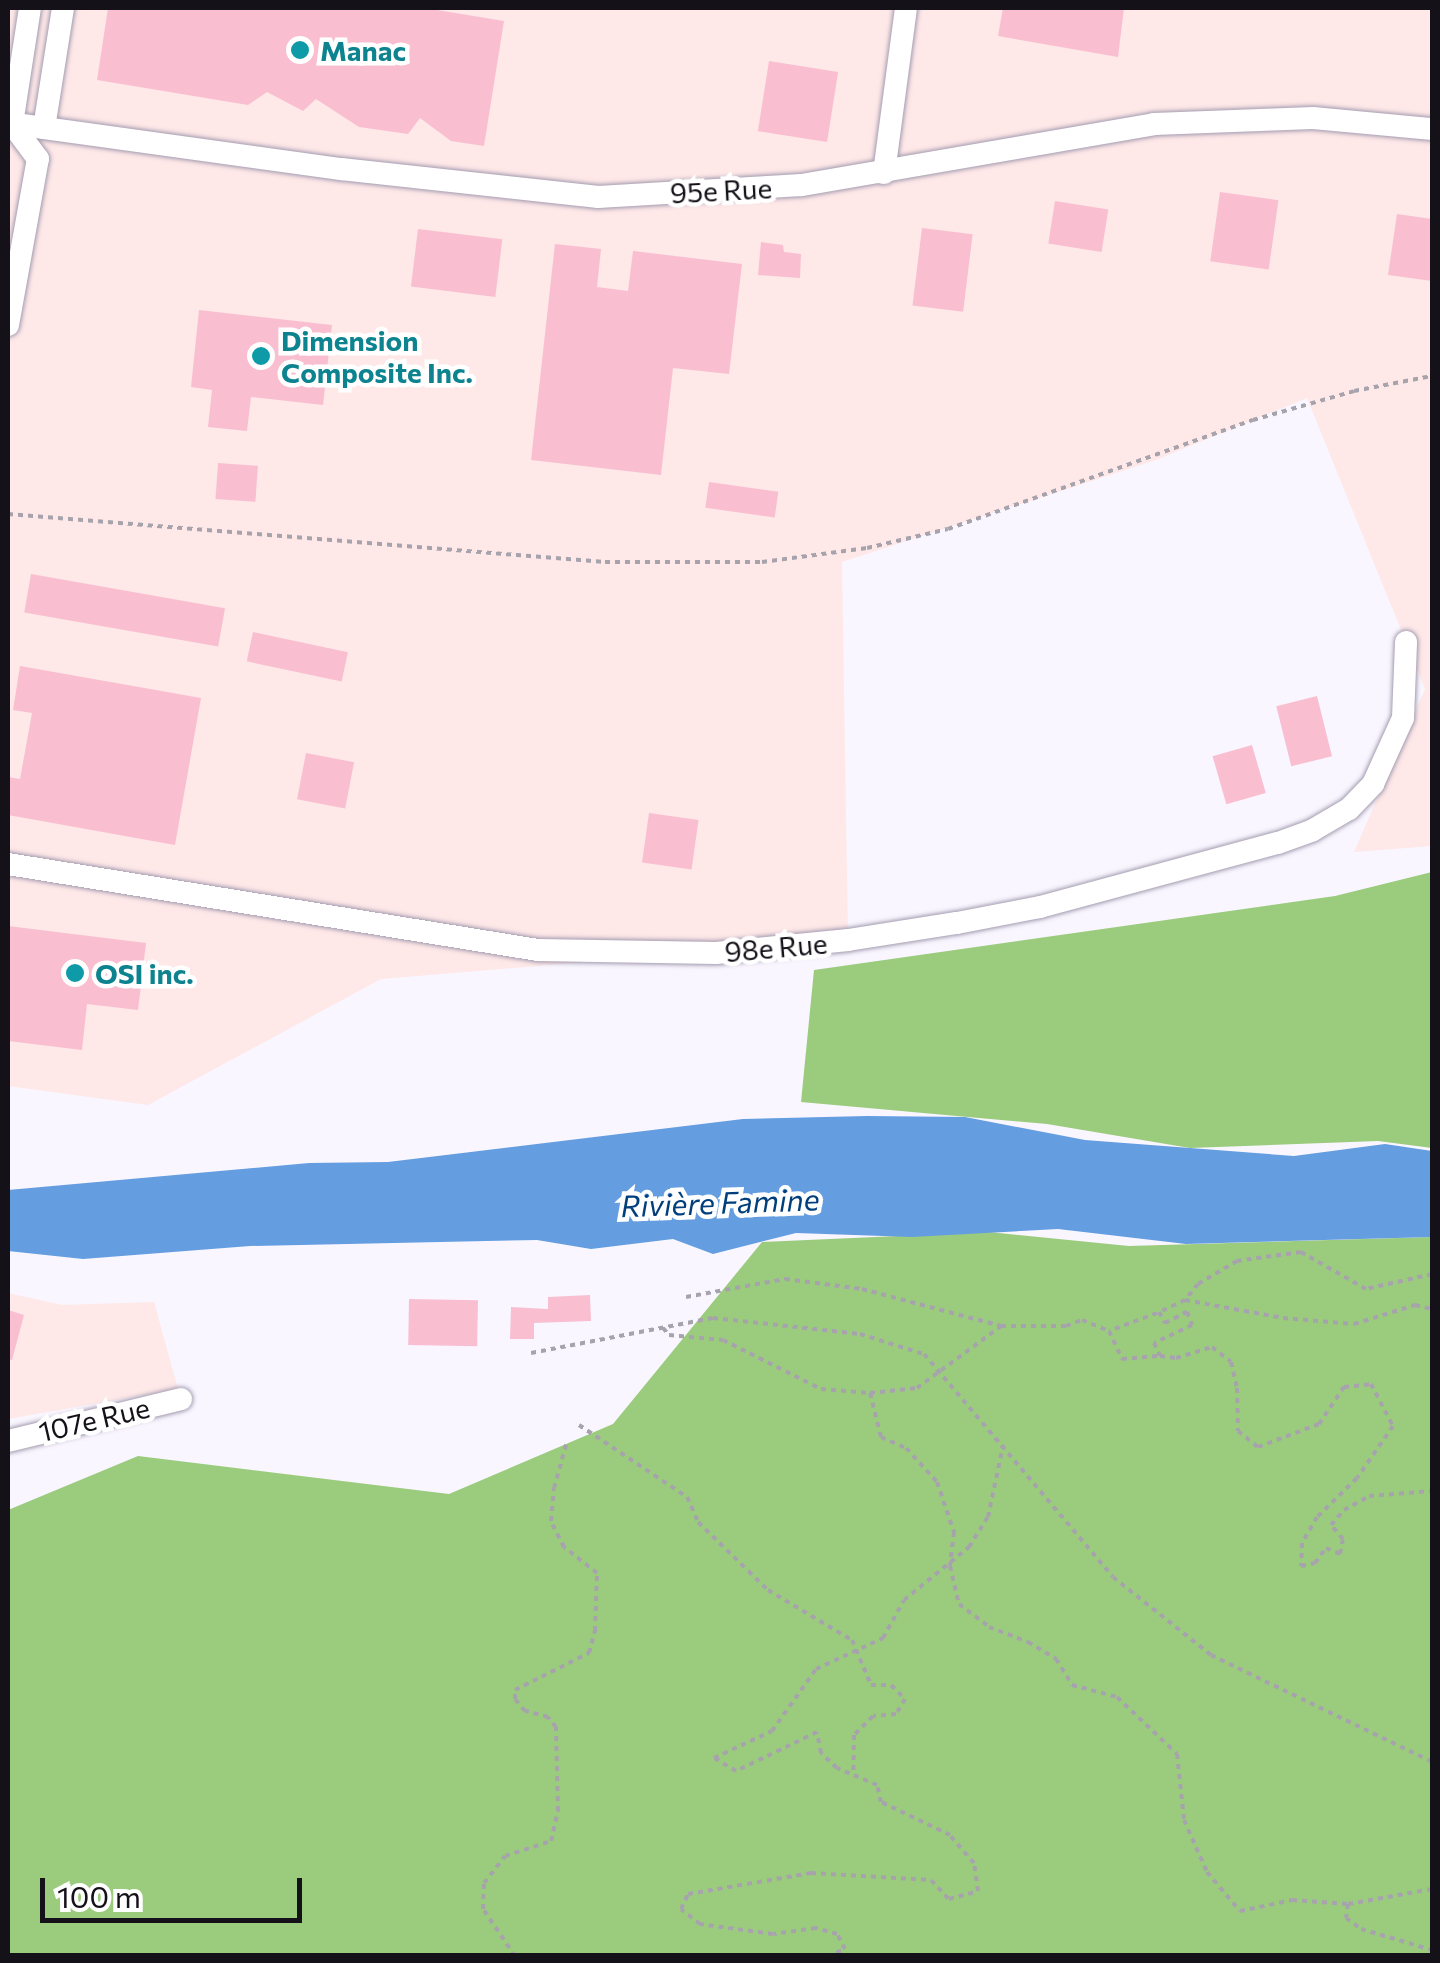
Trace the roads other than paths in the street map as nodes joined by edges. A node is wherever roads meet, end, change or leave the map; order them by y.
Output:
1 (30, 8) edge
2 (63, 8) edge
3 (906, 8) edge
4 (9, 125) edge
5 (44, 128) junction
6 (1432, 129) edge
7 (884, 173) junction
8 (8, 326) edge
9 (1406, 642) dead end
10 (8, 864) edge
11 (181, 1399) dead end
12 (8, 1441) edge

1 - 4 street
2 - 5 street
3 - 7 street
4 - 5 street, 95e Rue
4 - 8 street
5 - 7 street, 95e Rue
6 - 7 street, 95e Rue
9 - 10 street, 98e Rue
11 - 12 street, 107e Rue

